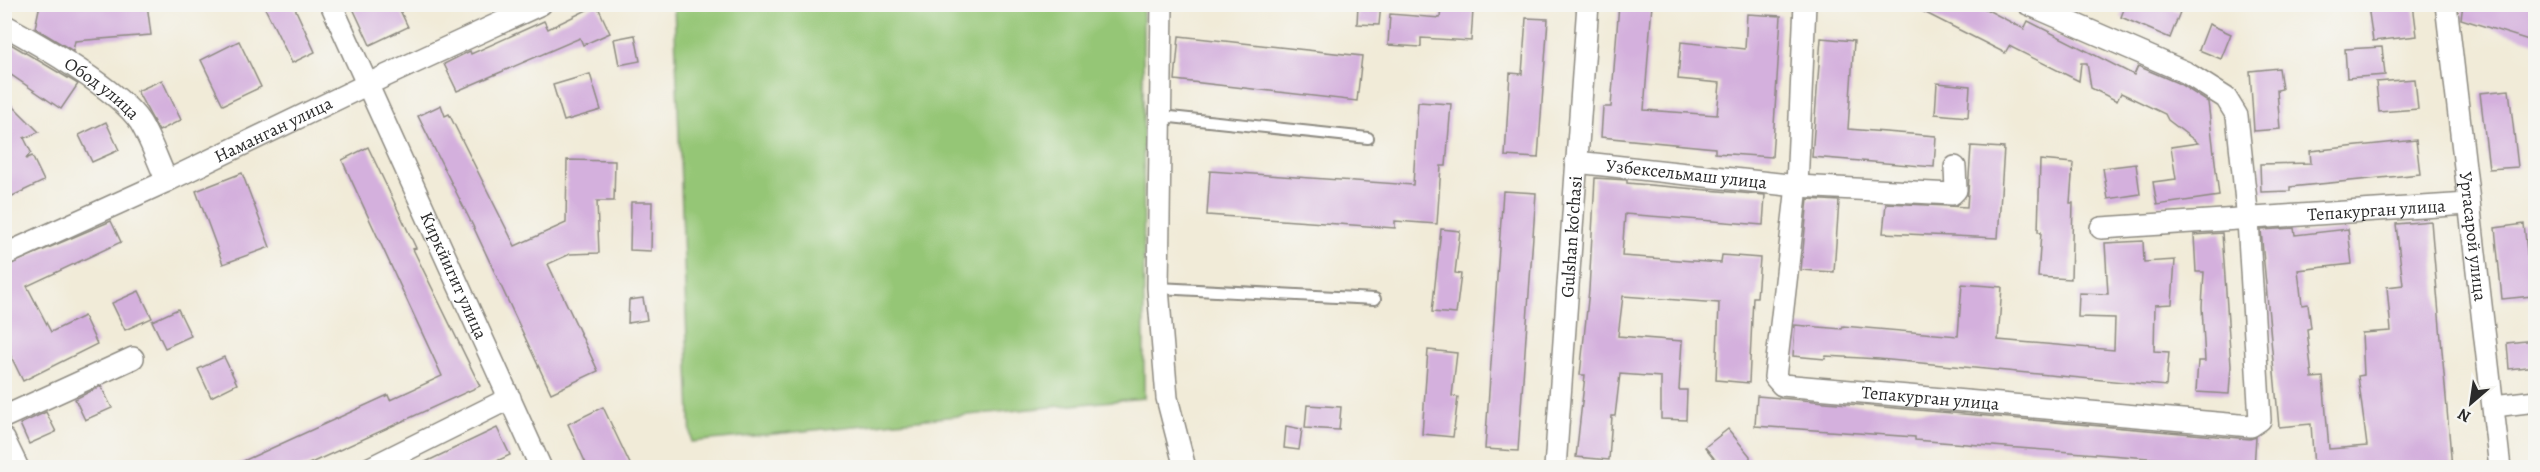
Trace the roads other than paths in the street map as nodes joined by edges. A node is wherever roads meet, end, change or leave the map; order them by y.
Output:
1 (331, 4) edge
2 (541, 4) edge
3 (1162, 4) edge
4 (1588, 4) edge
5 (1805, 4) edge
6 (2028, 4) edge
7 (2446, 4) edge
8 (2049, 9) edge
9 (505, 12) edge
10 (4, 24) edge
11 (368, 84) junction
12 (1161, 116) junction
13 (1368, 138) dead end
14 (1576, 162) junction
15 (1955, 167) dead end
16 (167, 182) junction
17 (1797, 186) junction
18 (2468, 204) junction
19 (2248, 220) junction
20 (2101, 228) dead end
21 (4, 255) edge
22 (1158, 288) junction
23 (1375, 299) dead end
24 (133, 357) dead end
25 (510, 398) junction
26 (2535, 401) edge
27 (2494, 406) junction
28 (4, 417) edge
29 (4, 439) edge
30 (1185, 467) edge
31 (18, 468) edge
32 (369, 468) edge
33 (541, 468) edge
34 (1194, 468) edge
35 (1555, 468) edge
36 (2500, 468) edge

1 - 11 street, Киркйигит улица
2 - 9 street, Наманган улица
3 - 12 street
4 - 14 street, Gulshan ko'chasi
5 - 17 street, Тепакурган улица
6 - 8 street, Тепакурган улица
7 - 18 street, Уртасарой улица
8 - 19 street, Тепакурган улица
9 - 11 street, Наманган улица
10 - 16 street, Обод улица
11 - 16 street, Наманган улица
11 - 25 street, Киркйигит улица
12 - 13 lane
12 - 22 street
14 - 17 street, Узбексельмаш улица
14 - 35 street, Gulshan ko'chasi
15 - 17 street, Узбексельмаш улица
16 - 21 street, Наманган улица
17 - 19 street, Тепакурган улица
18 - 19 street, Тепакурган улица
18 - 27 street, Уртасарой улица
19 - 20 street
22 - 23 lane
22 - 30 street
24 - 28 street
25 - 32 street
25 - 33 street, Киркйигит улица
26 - 27 street
27 - 36 street, Уртасарой улица
29 - 31 street
30 - 34 lane

